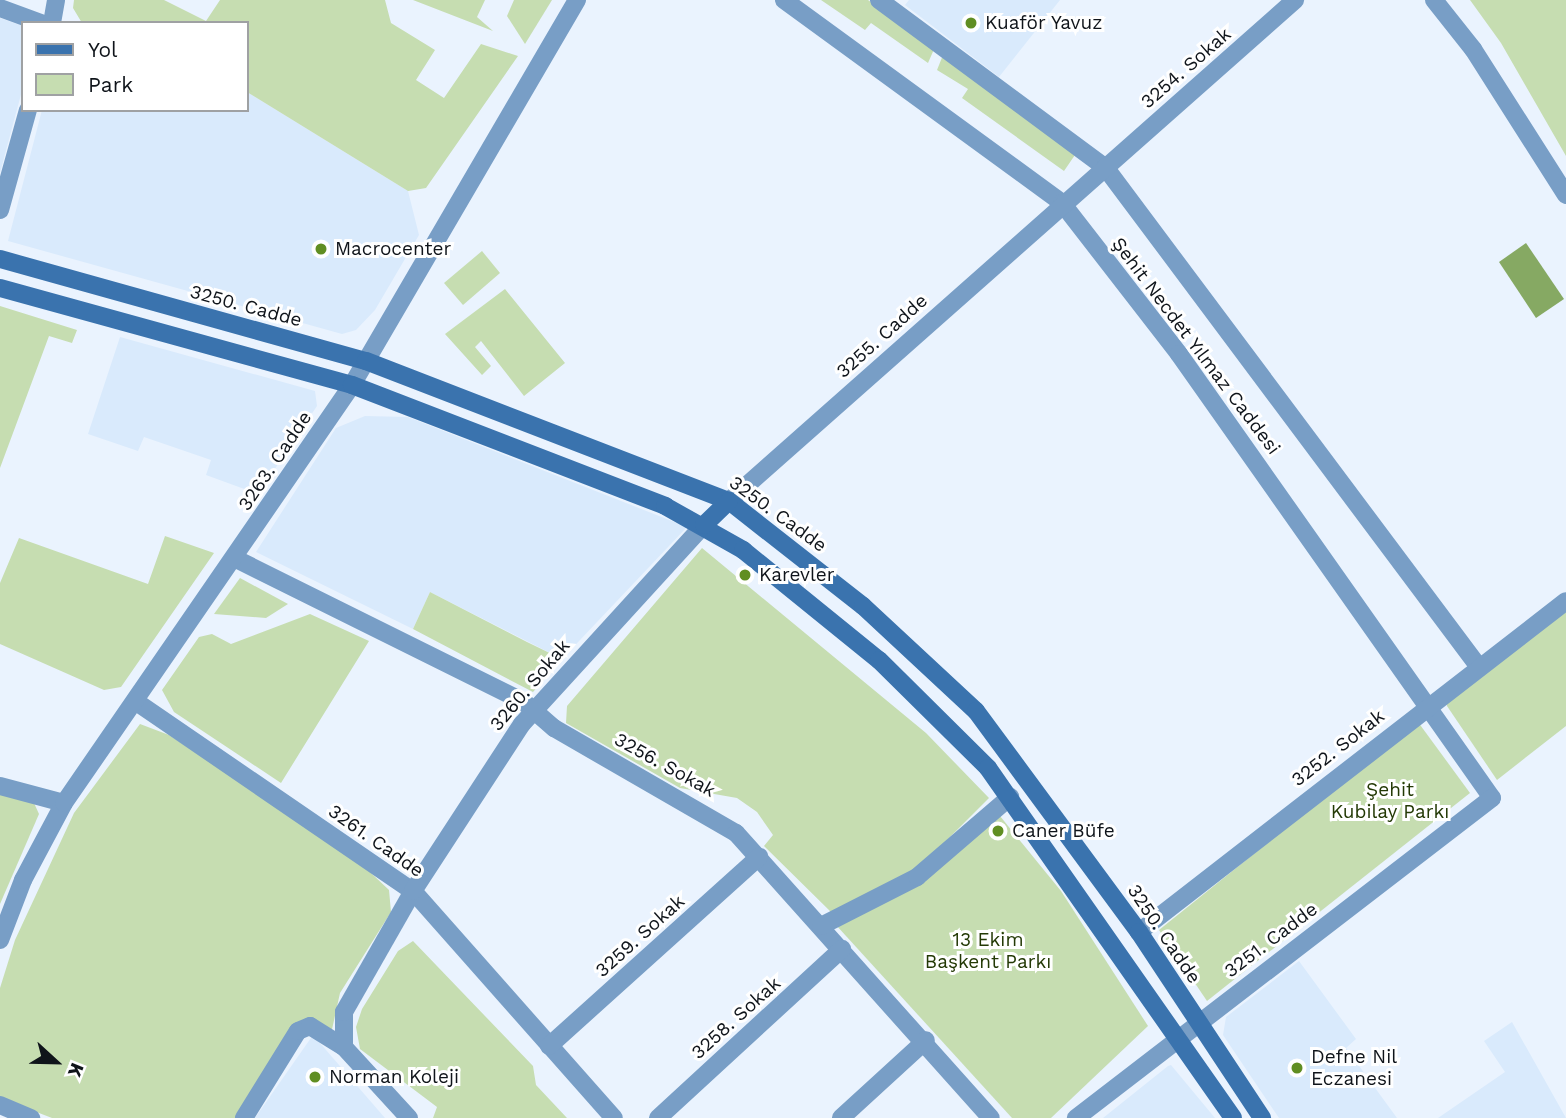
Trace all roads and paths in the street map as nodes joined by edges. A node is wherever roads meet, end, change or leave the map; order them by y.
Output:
1 (56, 0) edge
2 (577, 0) edge
3 (784, 0) edge
4 (879, 0) edge
5 (1295, 0) edge
6 (1434, 0) edge
7 (0, 8) edge
8 (36, 21) edge
9 (52, 21) edge
10 (27, 112) edge
11 (1105, 167) junction
12 (1566, 194) edge
13 (1062, 202) junction
14 (0, 210) edge
15 (0, 259) edge
16 (0, 288) edge
17 (366, 361) junction
18 (352, 385) junction
19 (729, 501) junction
20 (704, 525) junction
21 (234, 558) junction
22 (1566, 601) edge
23 (1478, 666) junction
24 (135, 701) junction
25 (1430, 703) junction
26 (534, 710) junction
27 (0, 786) edge
28 (1010, 797) junction
29 (1492, 798) joint
30 (64, 803) junction
31 (759, 857) junction
32 (413, 891) junction
33 (821, 926) junction
34 (1139, 932) junction
35 (0, 940) edge
36 (842, 950) junction
37 (1197, 1023) junction
38 (1178, 1038) junction
39 (926, 1040) junction
40 (549, 1046) junction
41 (344, 1047) junction
42 (0, 1105) edge
43 (31, 1118) edge
44 (244, 1118) edge
45 (409, 1118) edge
46 (614, 1118) edge
47 (658, 1118) edge
48 (841, 1118) edge
49 (992, 1118) edge
50 (1076, 1118) edge
51 (1233, 1118) edge
52 (1262, 1118) edge

1 - 9 street
2 - 17 street, 3263. Cadde
3 - 13 street, Şehit Necdet Yılmaz Caddesi
4 - 11 street, Şehit Necdet Yılmaz Caddesi
5 - 11 street, 3254. Sokak
6 - 12 street
7 - 8 street
10 - 14 street
11 - 13 street, 3254. Sokak
11 - 23 street, Şehit Necdet Yılmaz Caddesi
13 - 19 street, 3255. Cadde
13 - 25 street, Şehit Necdet Yılmaz Caddesi
15 - 17 street, 3250. Cadde
16 - 18 street
17 - 18 street, 3263. Cadde
17 - 19 street, 3250. Cadde
18 - 20 street
18 - 21 street, 3263. Cadde
19 - 20 street
19 - 34 street, 3250. Cadde
20 - 26 street, 3260. Sokak
20 - 28 street
21 - 24 street, 3263. Cadde
21 - 26 street, 3256. Sokak
22 - 23 street, 3252. Sokak
23 - 25 street, 3252. Sokak
24 - 30 street, 3263. Cadde
24 - 32 street, 3261. Cadde
25 - 29 street, Şehit Necdet Yılmaz Caddesi
25 - 34 street, 3252. Sokak
26 - 31 street, 3256. Sokak
26 - 32 street, 3260. Sokak
27 - 30 street
28 - 33 street
28 - 38 street
29 - 37 street, 3251. Cadde
30 - 35 street, 3263. Cadde
31 - 33 street, 3256. Sokak
31 - 40 street, 3259. Sokak
32 - 40 street, 3261. Cadde
32 - 41 street, 3260. Sokak
33 - 36 street, 3256. Sokak
34 - 37 street, 3250. Cadde
36 - 39 street, 3256. Sokak
36 - 47 street, 3258. Sokak
37 - 38 street, 3251. Cadde
37 - 52 street, 3250. Cadde
38 - 50 street, 3251. Cadde
38 - 51 street
39 - 48 street
39 - 49 street, 3256. Sokak
40 - 46 street, 3261. Cadde
41 - 44 street
41 - 45 street
42 - 43 street

